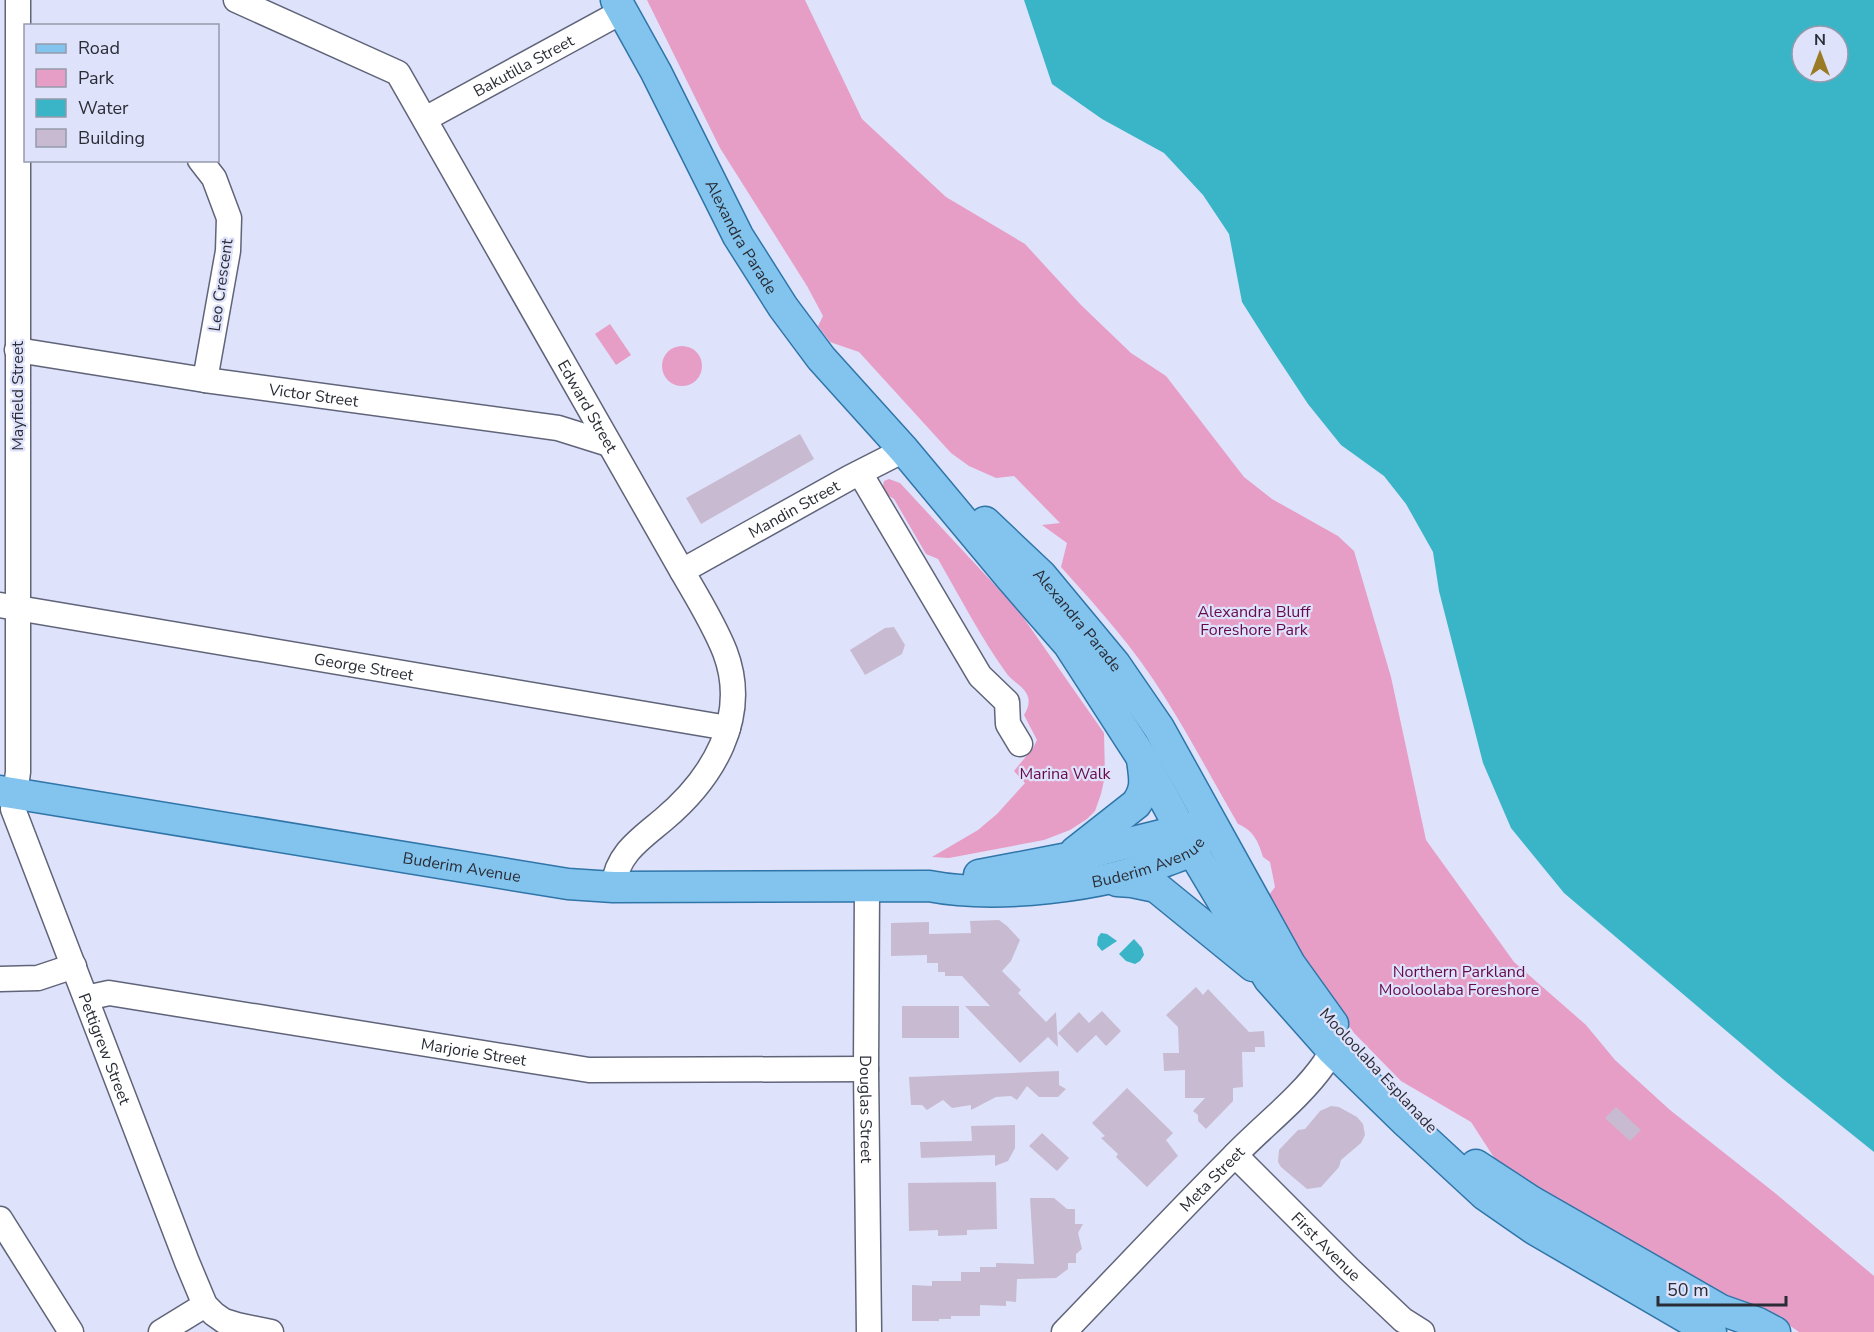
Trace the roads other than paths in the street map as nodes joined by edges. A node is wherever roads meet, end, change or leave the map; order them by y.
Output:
1 (18, 0) edge
2 (236, 0) edge
3 (620, 5) edge
4 (21, 43) edge
5 (8, 109) edge
6 (425, 119) junction
7 (202, 162) edge
8 (8, 250) edge
9 (17, 350) junction
10 (205, 380) junction
11 (609, 444) junction
12 (904, 450) junction
13 (860, 473) junction
14 (682, 571) junction
15 (8, 607) edge
16 (728, 728) junction
17 (1020, 744) dead end
18 (1142, 758) junction
19 (8, 792) edge
20 (1211, 823) junction
21 (1186, 840) junction
22 (1068, 858) junction
23 (1101, 880) junction
24 (929, 886) junction
25 (613, 887) junction
26 (867, 887) junction
27 (74, 966) junction
28 (0, 979) edge
29 (1269, 979) junction
30 (86, 998) junction
31 (1325, 1016) junction
32 (1332, 1050) junction
33 (866, 1069) junction
34 (1234, 1155) junction
35 (0, 1219) edge
36 (205, 1305) junction
37 (1731, 1326) edge
38 (71, 1332) edge
39 (161, 1332) edge
40 (271, 1332) edge
41 (869, 1332) edge
42 (1064, 1332) edge
43 (1422, 1332) edge
44 (1775, 1332) edge

1 - 4 street, Mayfield Street
2 - 6 street, Edward Street
3 - 6 street, Bakutilla Street
3 - 12 main road, Alexandra Parade
4 - 5 street, Mayfield Street
5 - 8 street, Mayfield Street
6 - 11 street, Edward Street
7 - 10 street, Leo Crescent
8 - 9 street, Mayfield Street
9 - 10 street, Victor Street
9 - 15 street, Mayfield Street
10 - 11 street, Victor Street
11 - 14 street, Edward Street
12 - 13 street, Mandin Street
12 - 18 main road, Alexandra Parade
12 - 20 main road, Alexandra Parade
13 - 14 street, Mandin Street
13 - 17 street
14 - 16 street, Edward Street
15 - 16 street, George Street
15 - 19 street, Mayfield Street
16 - 25 street, Edward Street
18 - 21 main road, Alexandra Parade
18 - 22 main road
19 - 25 main road, Buderim Avenue
19 - 27 street, Pettigrew Street
20 - 21 main road, Buderim Avenue
20 - 31 main road, Mooloolaba Esplanade
21 - 22 main road, Buderim Avenue
21 - 23 main road, Buderim Avenue
21 - 29 main road, Mooloolaba Esplanade
22 - 24 main road, Buderim Avenue
23 - 24 main road, Buderim Avenue
23 - 29 main road
24 - 26 main road, Buderim Avenue
25 - 26 main road, Buderim Avenue
26 - 33 street, Douglas Street
27 - 28 street
27 - 30 street, Pettigrew Street
29 - 32 main road, Mooloolaba Esplanade
30 - 33 street, Marjorie Street
30 - 36 street, Pettigrew Street
31 - 32 street
31 - 37 main road, Mooloolaba Esplanade
32 - 34 street, Meta Street
32 - 37 main road, Mooloolaba Esplanade
33 - 41 street, Douglas Street
34 - 42 street, Meta Street
34 - 43 street, First Avenue
35 - 38 street
36 - 39 street
36 - 40 street
37 - 44 main road, Mooloolaba Esplanade

